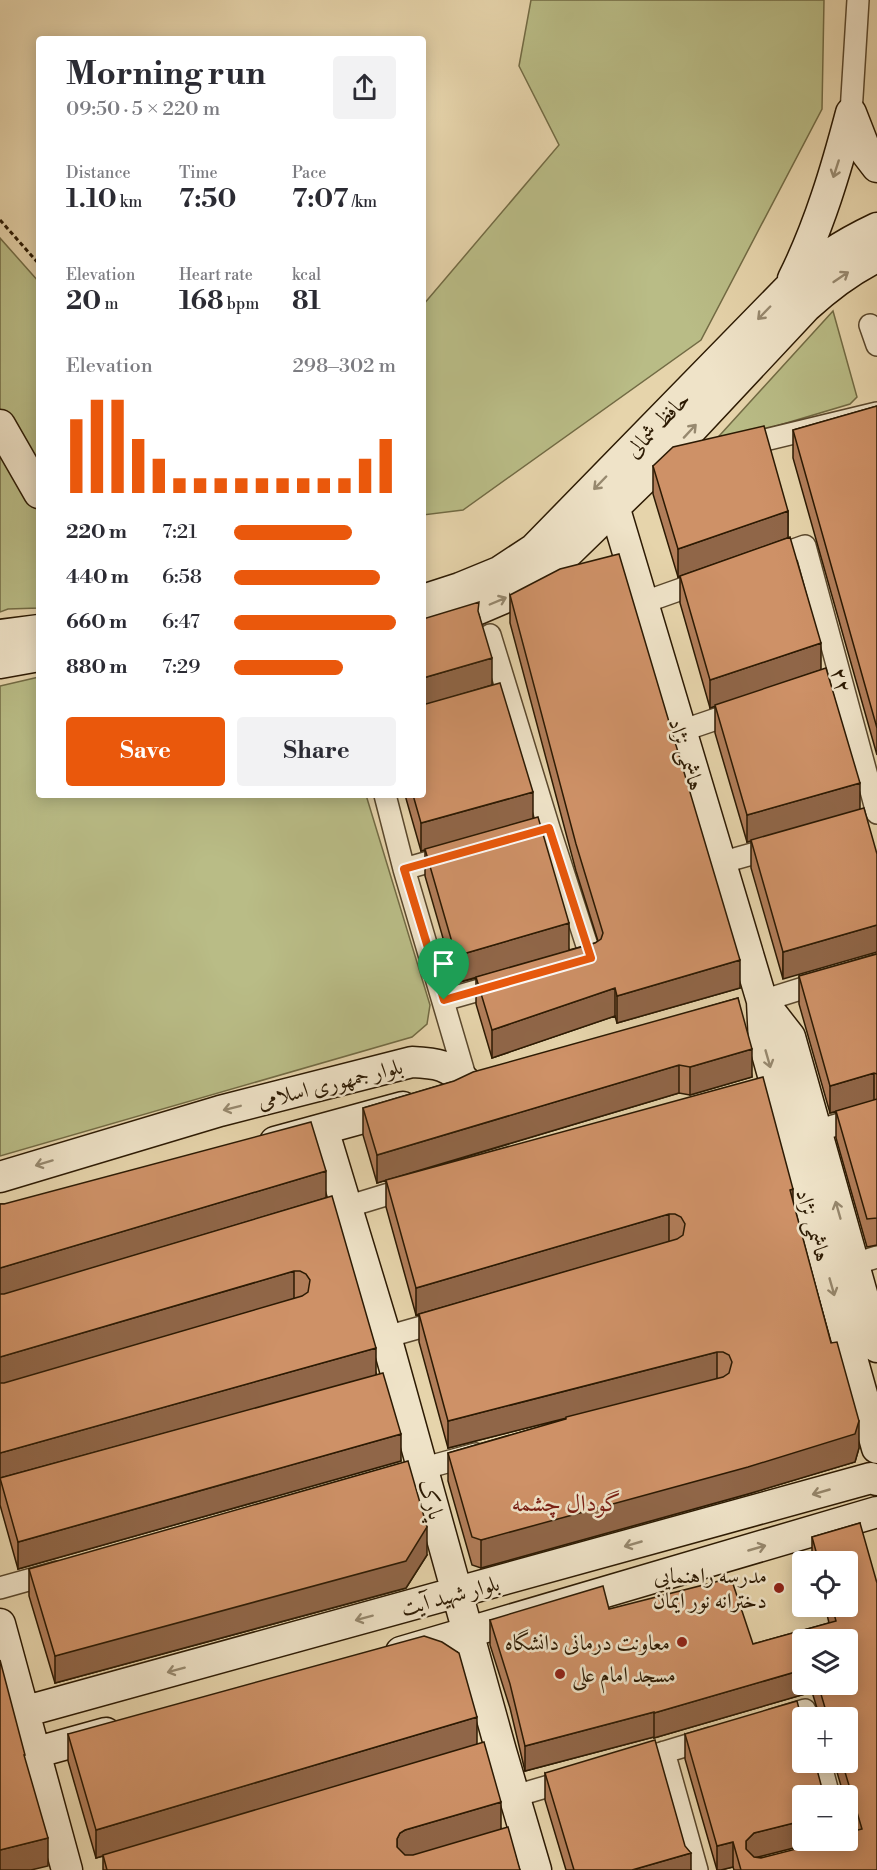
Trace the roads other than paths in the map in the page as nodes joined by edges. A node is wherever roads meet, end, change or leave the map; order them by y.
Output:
1 (858, 0) edge
2 (851, 113) junction
3 (877, 167) edge
4 (877, 228) edge
5 (877, 257) edge
6 (788, 289) junction
7 (877, 413) edge
8 (0, 425) edge
9 (715, 452) edge
10 (692, 457) edge
11 (658, 465) junction
12 (36, 489) edge
13 (614, 506) junction
14 (751, 565) edge
15 (729, 573) edge
16 (426, 599) edge
17 (642, 603) junction
18 (426, 626) edge
19 (36, 630) edge
20 (0, 635) edge
21 (490, 635) dead end
22 (36, 657) edge
23 (0, 663) edge
24 (841, 677) junction
25 (820, 684) edge
26 (508, 695) junction
27 (487, 701) edge
28 (766, 702) edge
29 (681, 731) junction
30 (386, 798) edge
31 (877, 813) edge
32 (877, 819) edge
33 (855, 825) edge
34 (549, 828) junction
35 (527, 835) edge
36 (799, 841) edge
37 (471, 850) edge
38 (720, 863) junction
39 (404, 869) junction
40 (877, 965) edge
41 (557, 967) edge
42 (523, 977) edge
43 (444, 1000) junction
44 (750, 1004) junction
45 (478, 1080) junction
46 (877, 1113) edge
47 (324, 1129) junction
48 (816, 1131) junction
49 (254, 1148) edge
50 (0, 1177) edge
51 (426, 1182) edge
52 (348, 1206) junction
53 (314, 1216) edge
54 (865, 1260) edge
55 (466, 1314) edge
56 (386, 1338) junction
57 (877, 1347) edge
58 (877, 1448) edge
59 (492, 1450) edge
60 (423, 1468) junction
61 (389, 1478) edge
62 (877, 1480) edge
63 (877, 1512) edge
64 (80, 1565) edge
65 (0, 1588) edge
66 (458, 1593) junction
67 (0, 1624) edge
68 (469, 1633) junction
69 (377, 1658) edge
70 (23, 1712) junction
71 (792, 1717) edge
72 (137, 1725) edge
73 (751, 1726) edge
74 (729, 1733) edge
75 (664, 1752) junction
76 (34, 1753) junction
77 (618, 1766) edge
78 (596, 1772) edge
79 (515, 1796) junction
80 (67, 1870) edge
81 (536, 1870) edge
82 (697, 1870) edge

1 - 2 street
2 - 3 main road
2 -> 6 main road
4 - 6 main road, حافظ شمالی
11 -> 5 main road, حافظ شمالی
6 -> 16 main road, حافظ شمالی
7 - 9 street
8 - 12 main road
10 - 11 street
11 - 13 main road, حافظ شمالی
13 - 17 main road, هاشمی نژاد
18 -> 13 main road, حافظ شمالی
14 - 24 street, ۲۲
15 - 17 street
17 - 29 main road, هاشمی نژاد
19 - 20 main road
21 - 26 street
22 - 23 main road
24 - 25 street
24 - 31 street, ۲۲
26 - 27 street
26 - 34 street
28 - 29 street
29 - 38 main road, هاشمی نژاد
30 - 39 street
32 - 33 street
34 - 35 street
34 - 41 street
36 - 38 street
37 - 39 street
38 - 44 main road, هاشمی نژاد
39 - 43 street
40 - 44 street
42 - 43 street
43 - 45 street
44 - 48 main road, هاشمی نژاد
44 -> 58 main road, هاشمی نژاد
45 - 47 main road, بلوار جمهوری اسلامی
45 -> 50 main road, بلوار جمهوری اسلامی
46 - 48 street
47 - 49 main road, بلوار جمهوری اسلامی
47 - 52 main road, پارک
54 -> 48 main road, هاشمی نژاد
51 - 52 street
52 - 53 street
52 - 56 main road, پارک
54 - 57 main road, هاشمی نژاد
55 - 56 street
56 - 60 main road, پارک
59 - 60 street
60 - 61 street
60 - 66 main road, پارک
62 -> 66 main road, بلوار شهید آیت
68 -> 63 main road, بلوار شهید آیت
64 - 65 street
66 - 68 main road, پارک
66 -> 70 main road, بلوار شهید آیت
67 - 70 main road
68 - 69 main road, بلوار شهید آیت
68 - 79 main road, پارک
70 - 76 main road
71 - 73 street
72 - 76 main road
74 - 75 street
75 - 77 street
75 - 82 street
76 - 80 main road
78 - 79 street
79 - 81 main road, پارک

